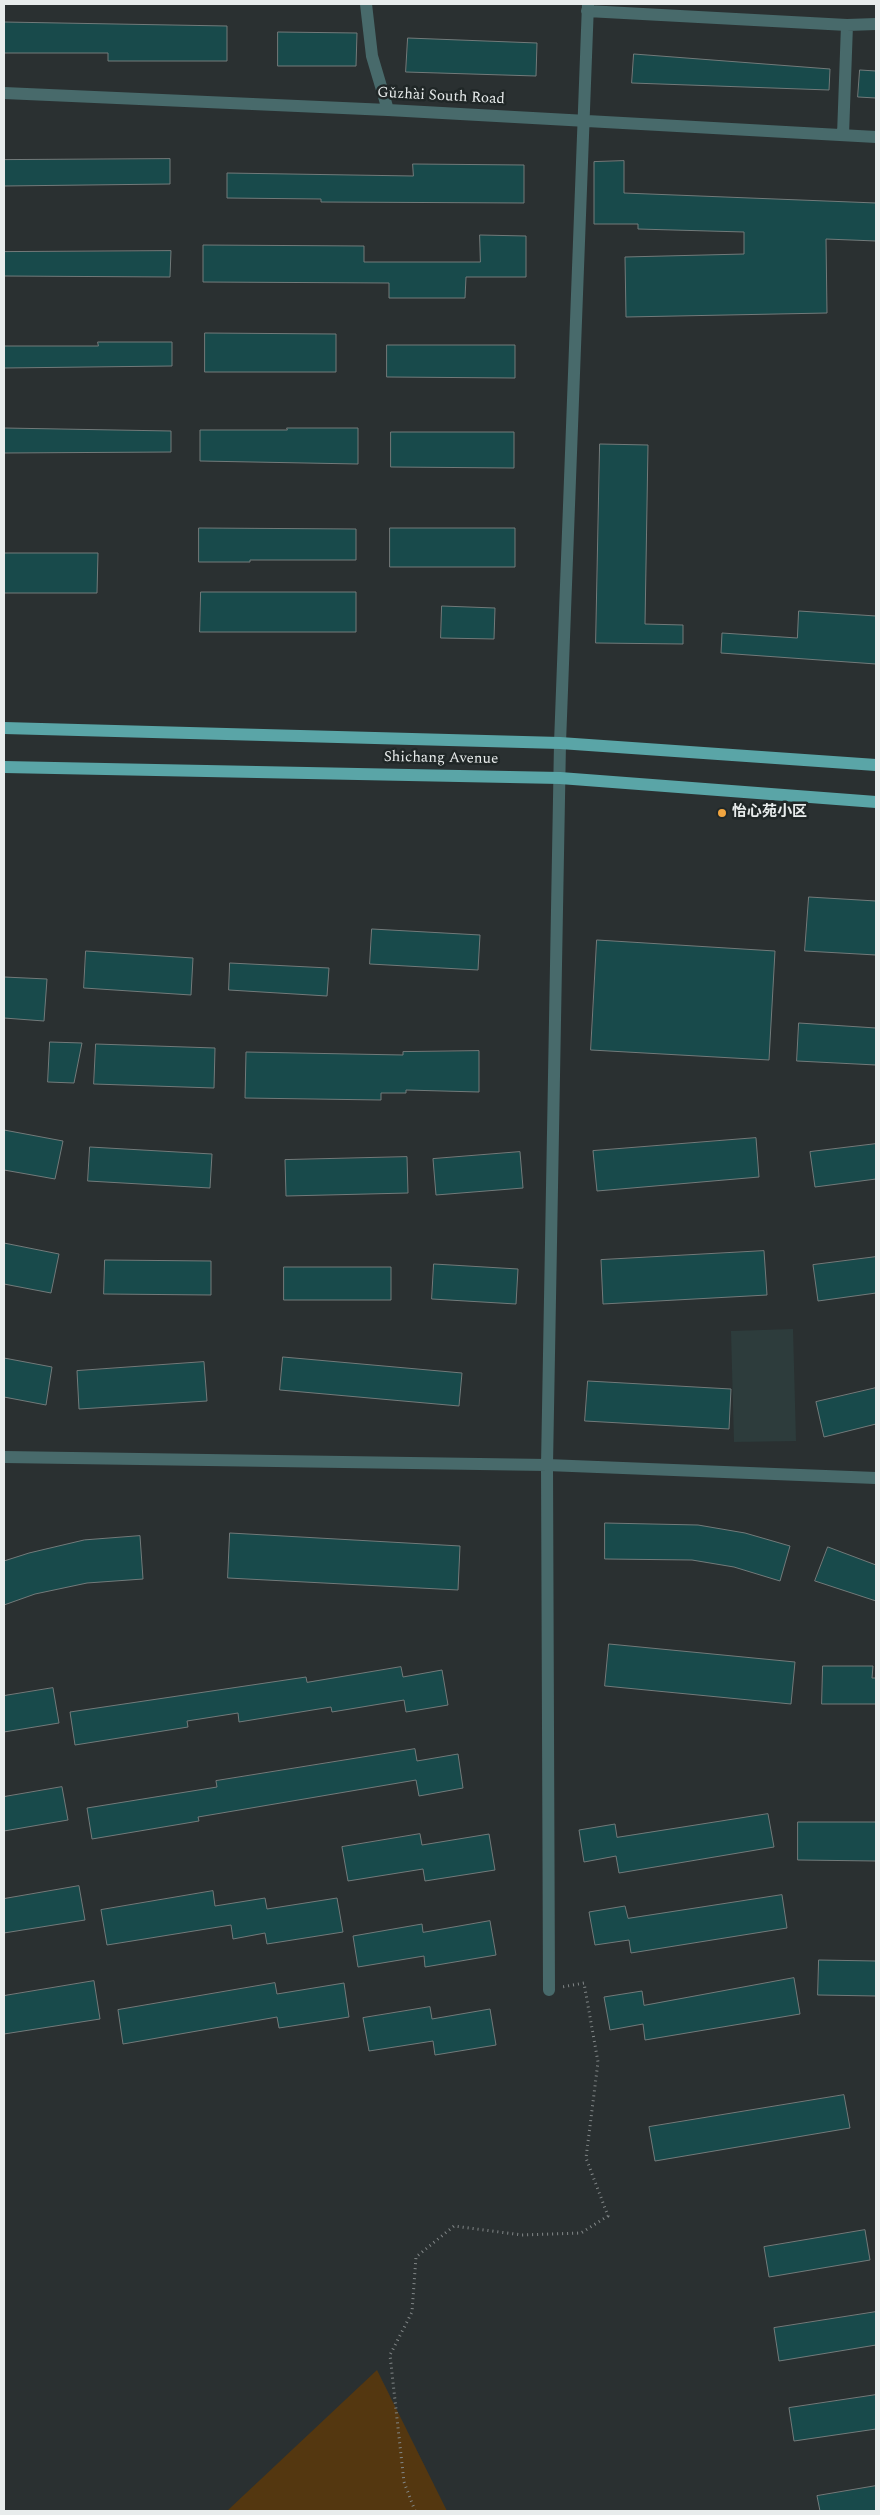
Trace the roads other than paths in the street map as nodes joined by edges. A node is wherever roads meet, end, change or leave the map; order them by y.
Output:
1 (366, 4) edge
2 (588, 7) edge
3 (876, 24) edge
4 (847, 25) junction
5 (4, 93) edge
6 (388, 110) junction
7 (582, 121) junction
8 (843, 135) junction
9 (876, 136) edge
10 (4, 728) edge
11 (560, 743) junction
12 (876, 765) edge
13 (4, 768) edge
14 (560, 778) junction
15 (876, 802) edge
16 (4, 1457) edge
17 (546, 1465) junction
18 (876, 1478) edge
19 (549, 1990) road end

1 - 6 street
2 - 4 street
2 - 7 street
3 - 4 street
4 - 8 street
5 - 6 street, Gǔzhài South Road
6 - 7 street, Gǔzhài South Road
7 - 8 street, Gǔzhài South Road
7 - 11 street
8 - 9 street, Gǔzhài South Road
10 - 11 main road, Shichang Avenue
11 - 12 main road, Shichang Avenue
11 - 14 street
13 - 14 main road, Shichang Avenue
14 - 15 main road, Shichang Avenue
14 - 17 street
16 - 17 street
17 - 18 street
17 - 19 street

